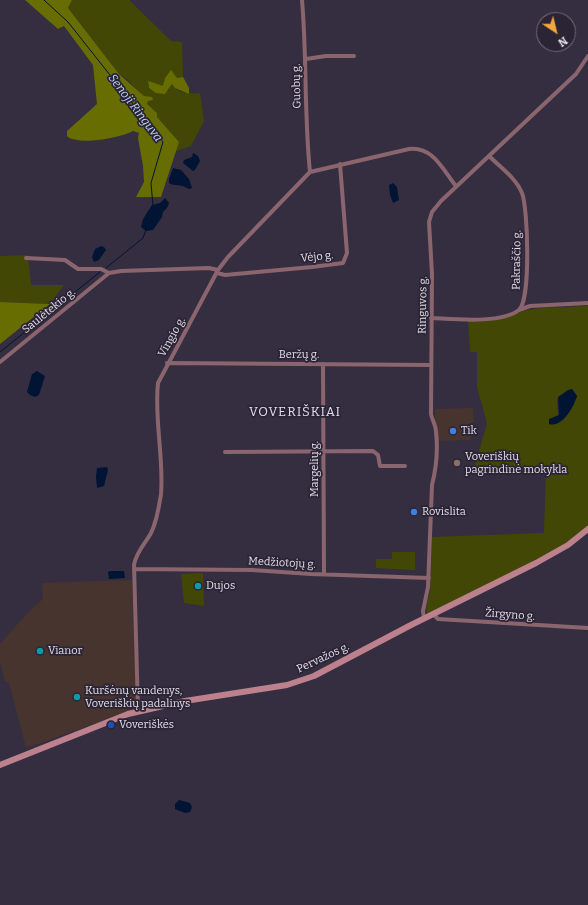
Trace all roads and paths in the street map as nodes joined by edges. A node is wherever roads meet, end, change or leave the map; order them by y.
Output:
1 (302, 0) edge
2 (354, 56) dead end
3 (588, 56) edge
4 (306, 59) junction
5 (490, 156) junction
6 (340, 164) junction
7 (310, 172) junction
8 (456, 186) junction
9 (26, 258) dead end
10 (217, 272) junction
11 (109, 273) junction
12 (525, 300) junction
13 (588, 303) edge
14 (530, 306) junction
15 (518, 310) junction
16 (432, 318) junction
17 (0, 362) edge
18 (167, 363) junction
19 (323, 364) junction
20 (431, 365) junction
21 (324, 451) junction
22 (225, 452) dead end
23 (405, 466) dead end
24 (588, 529) edge
25 (134, 569) junction
26 (324, 574) junction
27 (428, 578) junction
28 (433, 614) junction
29 (424, 619) junction
30 (588, 628) edge
31 (138, 711) junction
32 (0, 765) edge

1 - 4 street, Guobų g.
2 - 4 street
3 - 5 street, Ringuvos g.
4 - 7 street, Guobų g.
5 - 8 street, Ringuvos g.
5 - 12 street, Pakraščio g.
6 - 7 street
6 - 8 street
6 - 10 street, Vėjo g.
7 - 10 street, Vingio g.
8 - 16 street, Ringuvos g.
9 - 11 street
10 - 11 street
10 - 18 street, Vingio g.
11 - 17 street, Saulėtekio g.
12 - 14 street
12 - 15 street, Pakraščio g.
13 - 14 street
14 - 15 street
15 - 16 street
16 - 20 street, Ringuvos g.
18 - 19 street, Beržų g.
18 - 25 street, Vingio g.
19 - 20 street, Beržų g.
19 - 21 street, Margelių g.
20 - 27 street, Ringuvos g.
21 - 22 street
21 - 23 street
21 - 26 street, Margelių g.
24 - 28 main road, Pervažos g.
25 - 26 street, Medžiotojų g.
25 - 31 street, Vingio g.
26 - 27 street, Medžiotojų g.
27 - 29 street, Ringuvos g.
28 - 29 main road, Pervažos g.
28 - 30 street, Žirgyno g.
29 - 31 main road, Pervažos g.
31 - 32 main road, Pervažos g.

